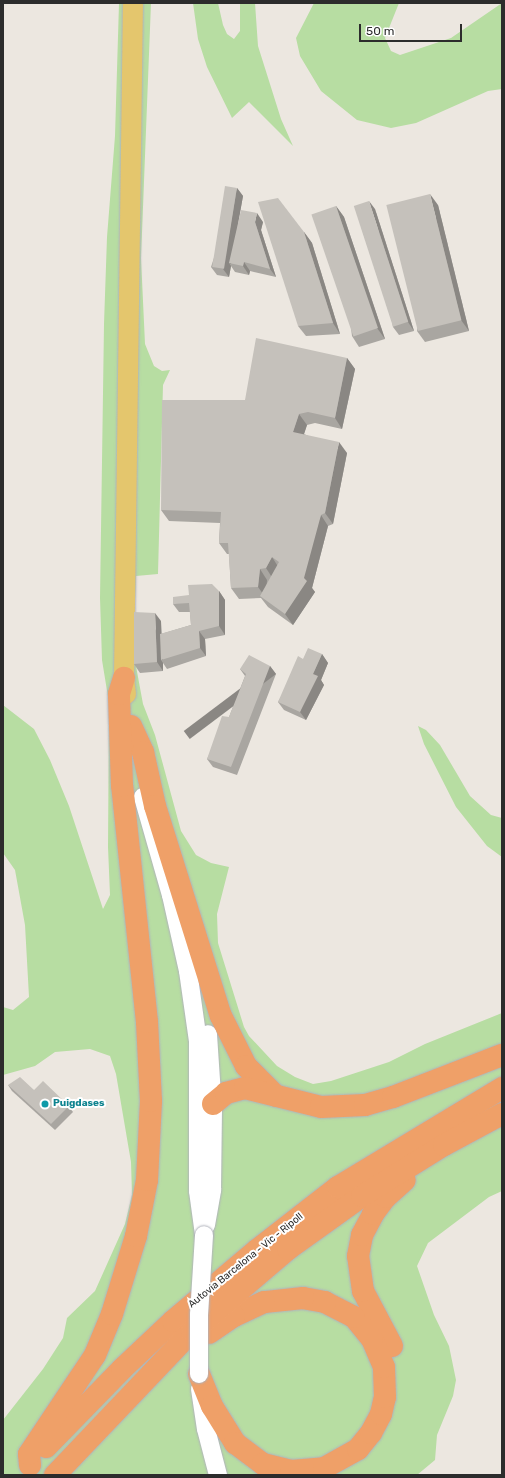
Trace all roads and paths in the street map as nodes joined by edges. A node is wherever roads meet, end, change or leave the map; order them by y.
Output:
1 (133, 3) edge
2 (124, 678) junction
3 (131, 726) junction
4 (171, 895) junction
5 (502, 1055) edge
6 (502, 1088) edge
7 (276, 1096) junction
8 (213, 1104) junction
9 (502, 1114) edge
10 (444, 1145) junction
11 (203, 1229) junction
12 (180, 1346) junction
13 (199, 1374) junction
14 (26, 1470) edge
15 (55, 1475) edge
16 (218, 1475) edge
17 (344, 1475) edge

1 - 2 main road
2 - 3 main road
2 - 14 highway
3 - 4 street
3 - 7 highway
4 - 8 street
4 - 11 street
5 - 7 highway
6 - 14 highway, Autovia Barcelona - Vic - Ripoll
7 - 8 highway
8 - 11 street
9 - 10 highway, Autovia Barcelona - Vic - Ripoll
10 - 12 highway, Autovia Barcelona - Vic - Ripoll
10 - 17 highway
11 - 13 street, bridge
12 - 13 highway
12 - 15 highway, Autovia Barcelona - Vic - Ripoll
13 - 16 street

